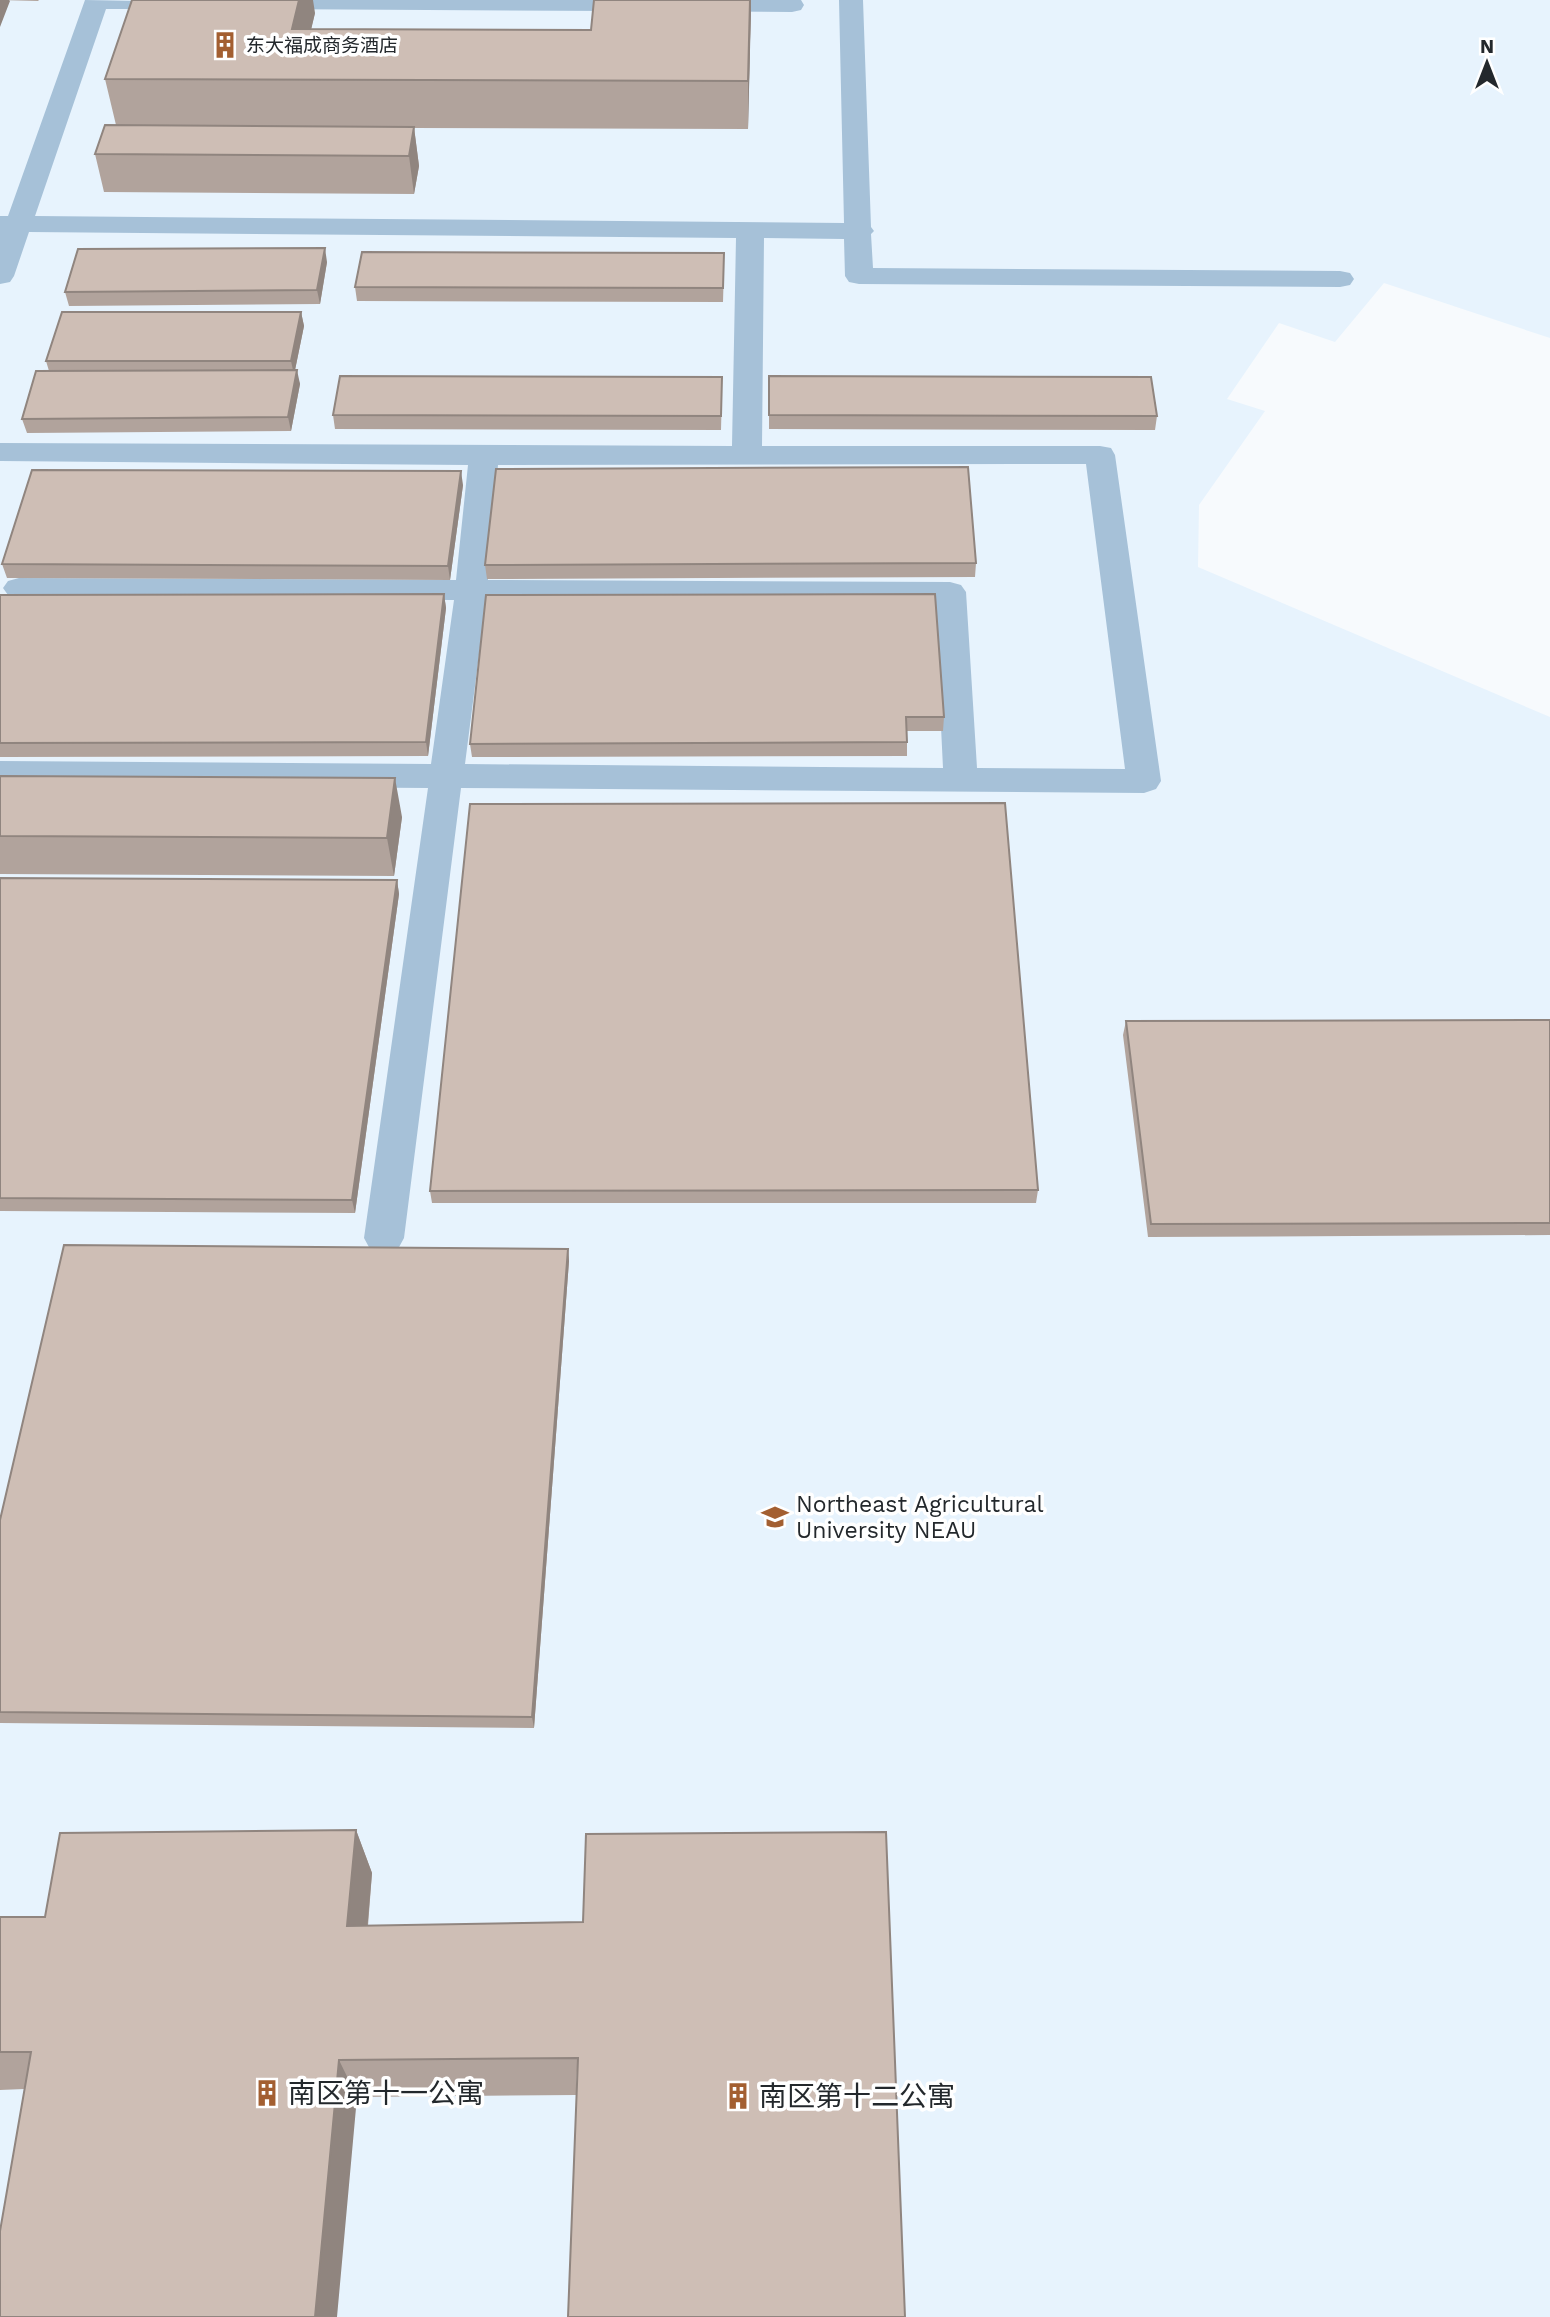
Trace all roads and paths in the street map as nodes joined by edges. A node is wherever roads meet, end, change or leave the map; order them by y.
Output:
1 (851, 0) edge
2 (97, 1) edge
3 (208, 2) edge
4 (236, 2) edge
5 (792, 5) dead end
6 (9, 224) edge
7 (750, 230) junction
8 (860, 231) junction
9 (0, 276) edge
10 (1340, 279) dead end
11 (0, 452) edge
12 (747, 454) junction
13 (484, 456) junction
14 (19, 588) dead end
15 (471, 591) junction
16 (0, 773) edge
17 (446, 776) junction
18 (961, 779) junction
19 (384, 1238) dead end

1 - 8 street
2 - 3 street
2 - 6 street
4 - 5 street
6 - 7 street
6 - 9 street
7 - 8 street
7 - 12 street
8 - 10 street
11 - 13 street
12 - 13 street
12 - 18 street
13 - 15 street
14 - 15 street
15 - 17 street
15 - 18 street
16 - 17 street
17 - 18 street
17 - 19 street

